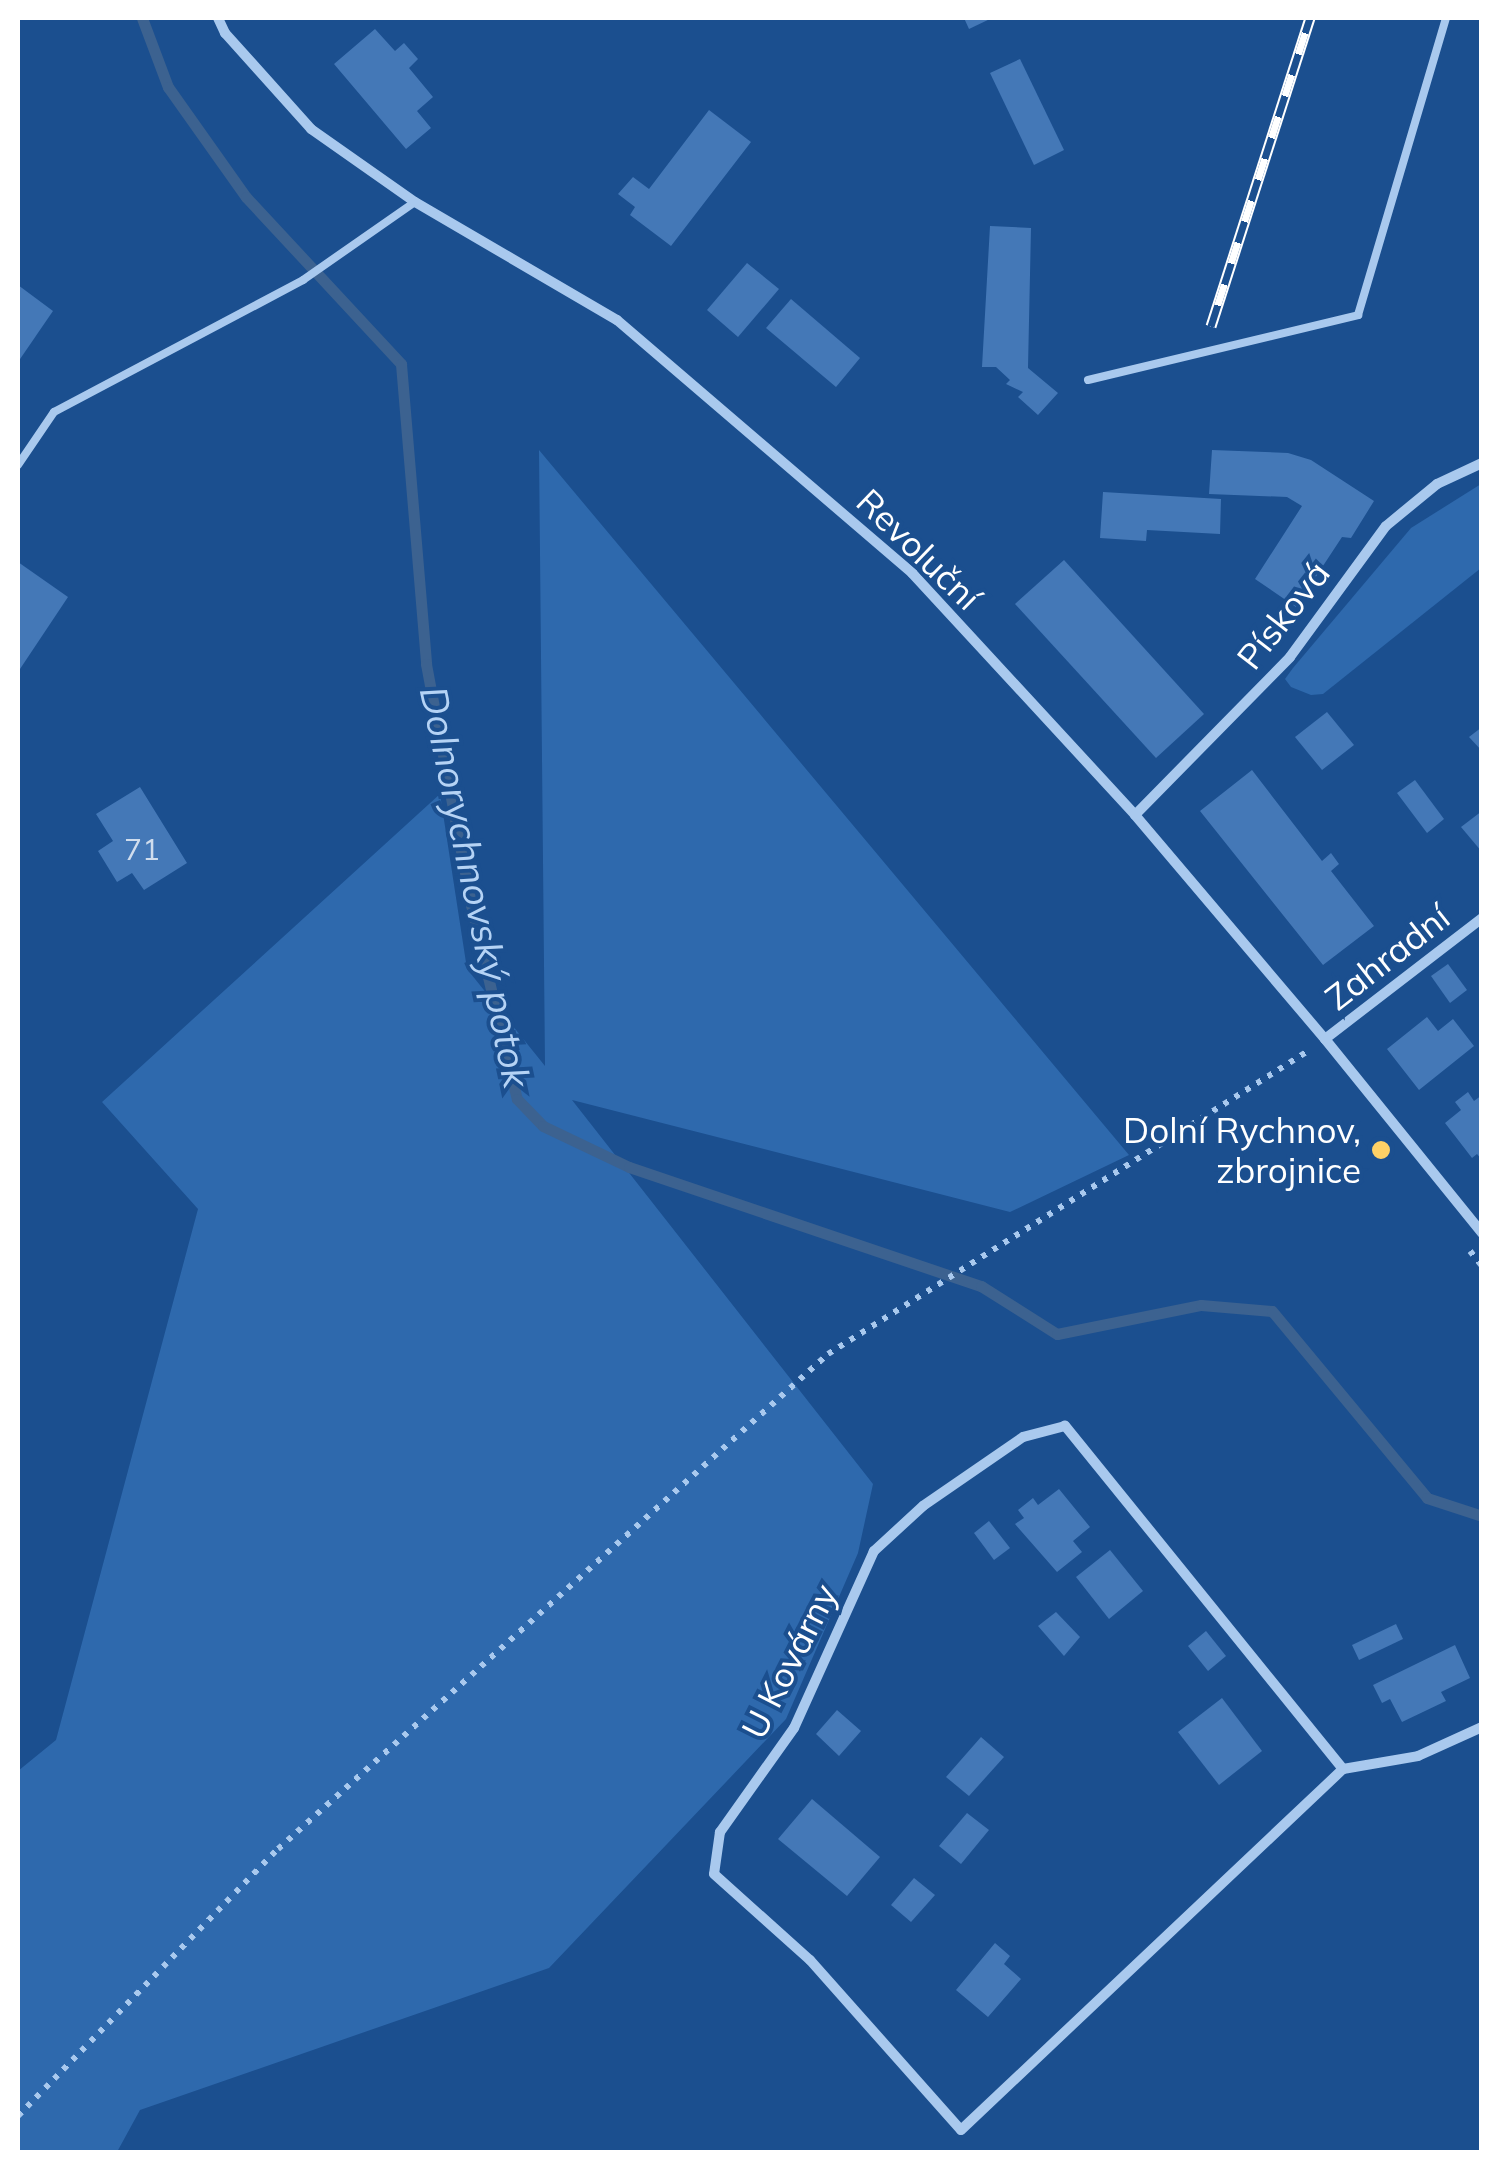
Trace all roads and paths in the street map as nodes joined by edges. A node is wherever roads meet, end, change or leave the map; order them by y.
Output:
1 (218, 18) edge
2 (1446, 18) edge
3 (415, 202) junction
4 (1088, 380) dead end
5 (1482, 463) edge
6 (18, 465) edge
7 (1135, 815) junction
8 (1482, 918) edge
9 (1297, 1035) dead end
10 (1325, 1039) junction
11 (1309, 1050) junction
12 (1319, 1064) dead end
13 (1482, 1233) edge
14 (1458, 1236) dead end
15 (1482, 1266) edge
16 (1482, 1727) edge
17 (1344, 1769) junction
18 (18, 2116) edge

1 - 3 street, Revoluční
2 - 4 lane
3 - 6 lane
3 - 7 street, Revoluční
5 - 7 street, Písková
7 - 10 street, Revoluční
8 - 10 street, Zahradní
9 - 11 path
10 - 13 street, Revoluční
11 - 12 path
11 - 18 path
14 - 15 path
16 - 17 street
17 - 17 street, U Kovárny

